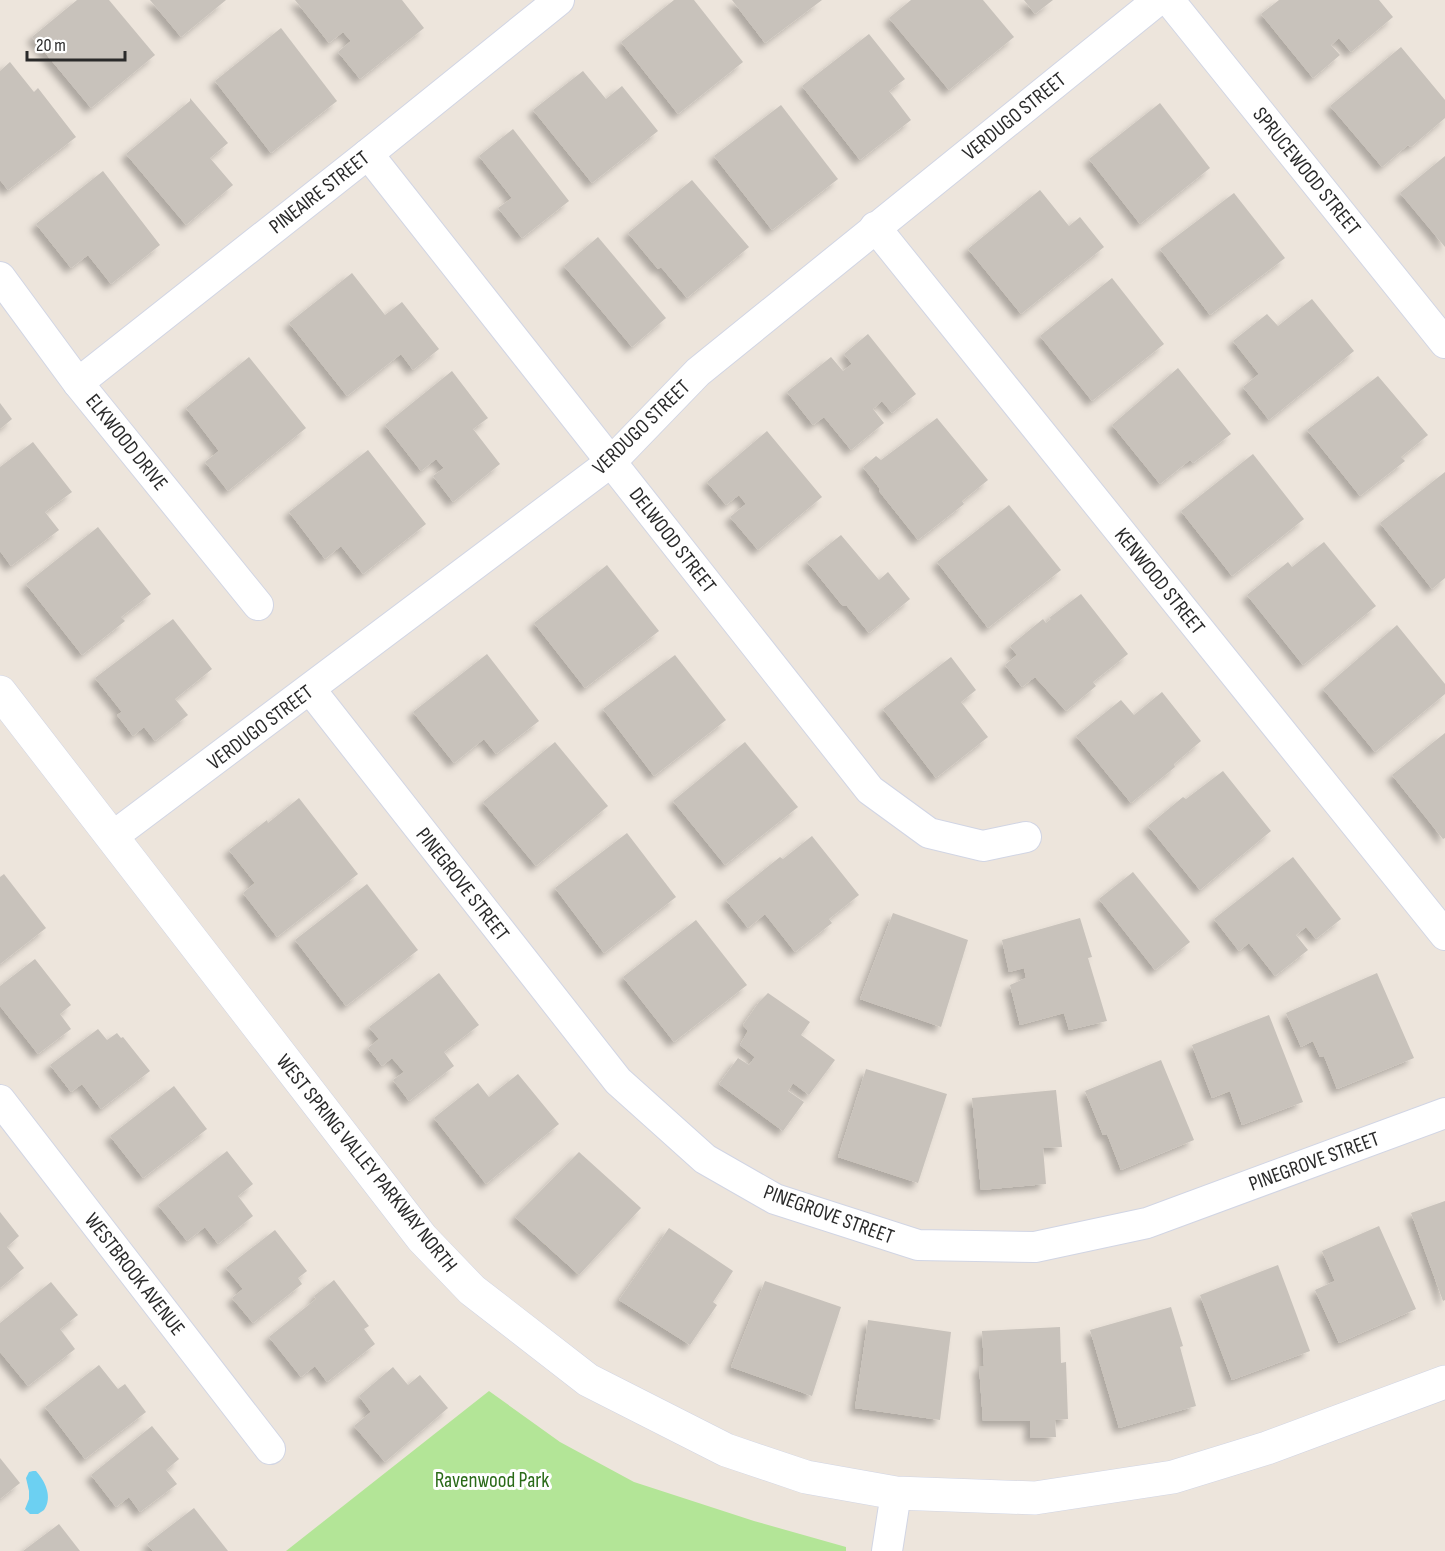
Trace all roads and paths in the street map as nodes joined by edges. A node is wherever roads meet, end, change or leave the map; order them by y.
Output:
1 (559, 0) edge
2 (1158, 0) edge
3 (1168, 0) edge
4 (368, 154) junction
5 (875, 227) junction
6 (0, 277) edge
7 (1445, 343) edge
8 (78, 382) junction
9 (611, 462) junction
10 (258, 605) dead end
11 (310, 689) junction
12 (0, 692) edge
13 (112, 837) junction
14 (1026, 837) dead end
15 (1445, 935) edge
16 (0, 1100) edge
17 (1445, 1113) edge
18 (1445, 1382) edge
19 (270, 1449) dead end
20 (896, 1493) junction
21 (887, 1551) edge

1 - 4 street, PINEAIRE STREET
2 - 5 street, VERDUGO STREET
3 - 7 street, SPRUCEWOOD STREET
4 - 8 street, PINEAIRE STREET
4 - 9 street, DELWOOD STREET
5 - 9 street, VERDUGO STREET
5 - 15 street, KENWOOD STREET
6 - 8 street, ELKWOOD DRIVE
8 - 10 street, ELKWOOD DRIVE
9 - 11 street, VERDUGO STREET
9 - 14 street, DELWOOD STREET
11 - 13 street, VERDUGO STREET
11 - 17 street, PINEGROVE STREET
12 - 13 street, WEST SPRING VALLEY PARKWAY NORTH
13 - 20 street, WEST SPRING VALLEY PARKWAY NORTH
16 - 19 street, WESTBROOK AVENUE
18 - 20 street, WEST SPRING VALLEY PARKWAY NORTH
20 - 21 street

